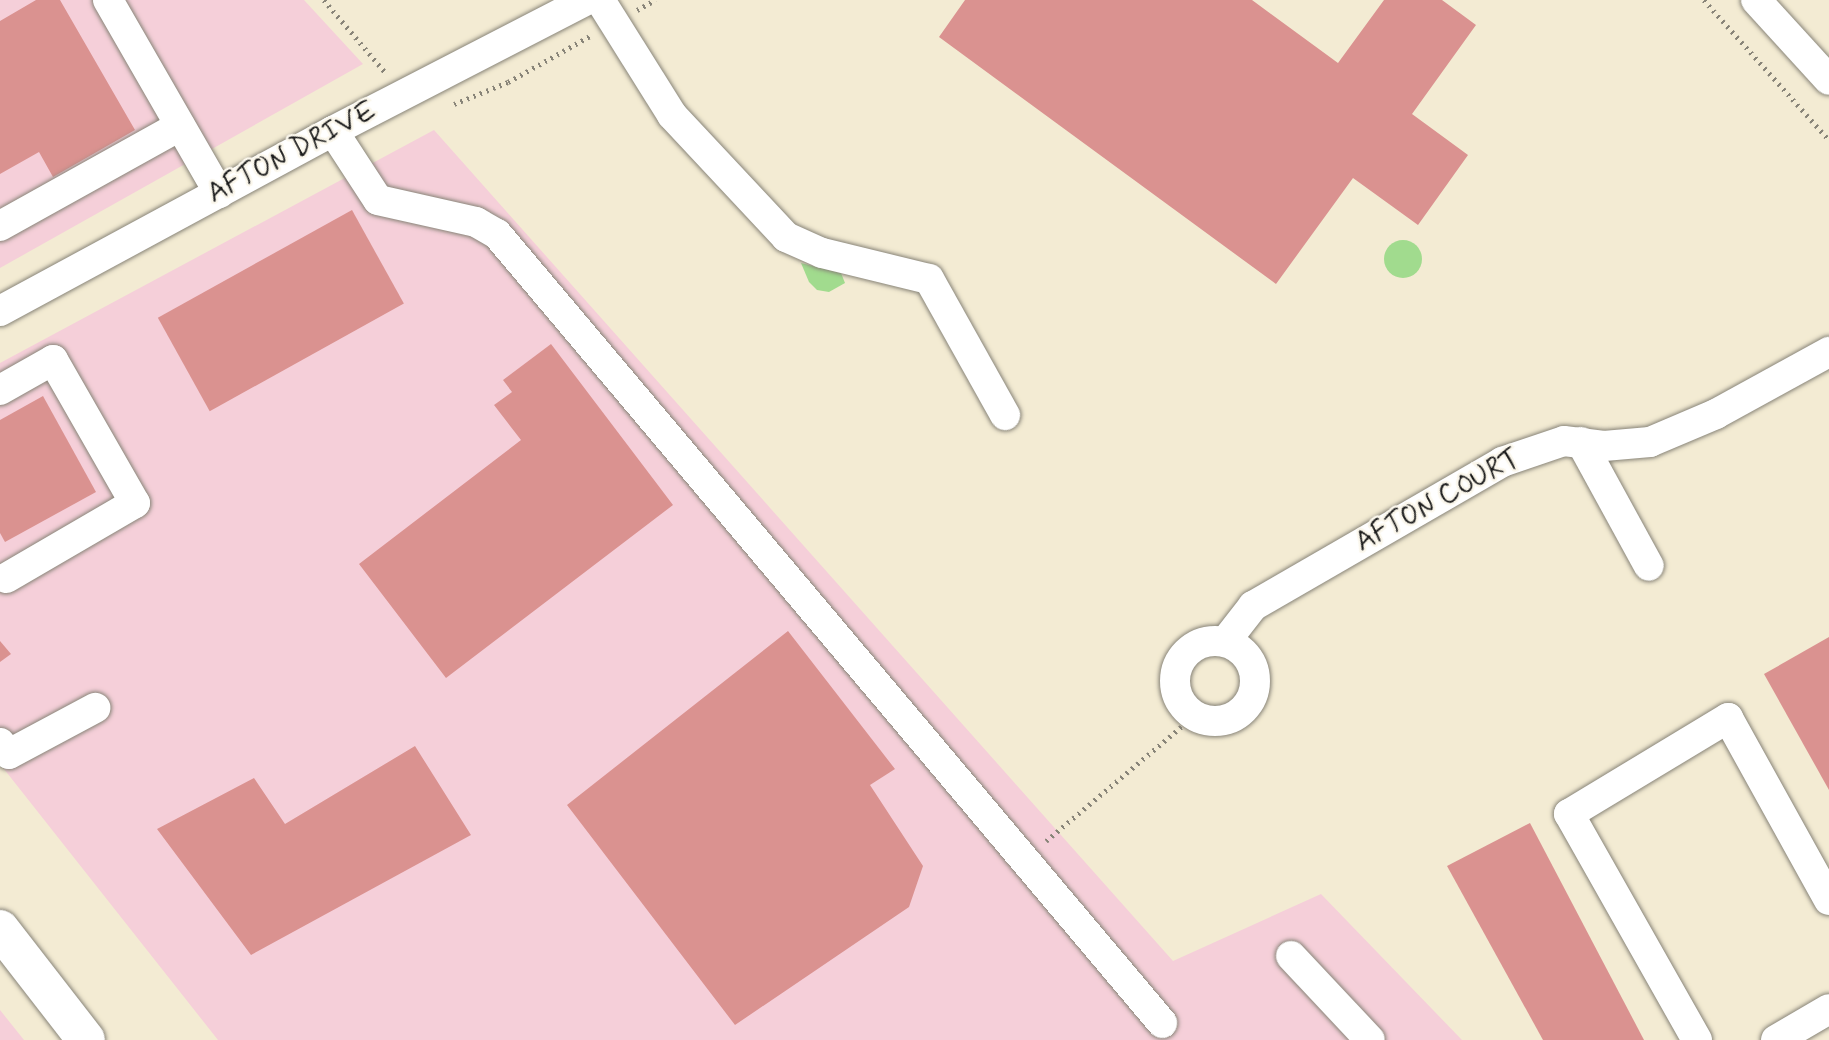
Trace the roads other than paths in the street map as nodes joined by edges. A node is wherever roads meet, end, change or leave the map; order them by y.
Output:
1 (108, 0) edge
2 (587, 0) edge
3 (600, 0) edge
4 (1756, 0) edge
5 (1829, 80) edge
6 (180, 126) junction
7 (333, 131) junction
8 (219, 192) junction
9 (0, 226) edge
10 (0, 311) edge
11 (1829, 352) edge
12 (0, 390) edge
13 (1005, 415) dead end
14 (1581, 442) junction
15 (1649, 566) dead end
16 (6, 578) dead end
17 (1225, 642) junction
18 (95, 708) dead end
19 (4, 749) edge
20 (1829, 900) edge
21 (0, 929) edge
22 (1291, 956) dead end
23 (1829, 1009) edge
24 (1162, 1024) dead end
25 (1362, 1037) edge
26 (86, 1040) edge
27 (1696, 1040) edge
28 (1776, 1040) edge

1 - 6 street
2 - 7 street, AFTON DRIVE
3 - 13 street
4 - 5 street
6 - 8 street
6 - 9 street
7 - 8 street, AFTON DRIVE
7 - 24 street
8 - 10 street, AFTON DRIVE
11 - 14 street, AFTON COURT
12 - 16 street
14 - 15 street
14 - 17 street, AFTON COURT
17 - 17 street
18 - 19 street
20 - 27 street
21 - 26 main road
22 - 25 street
23 - 28 street

